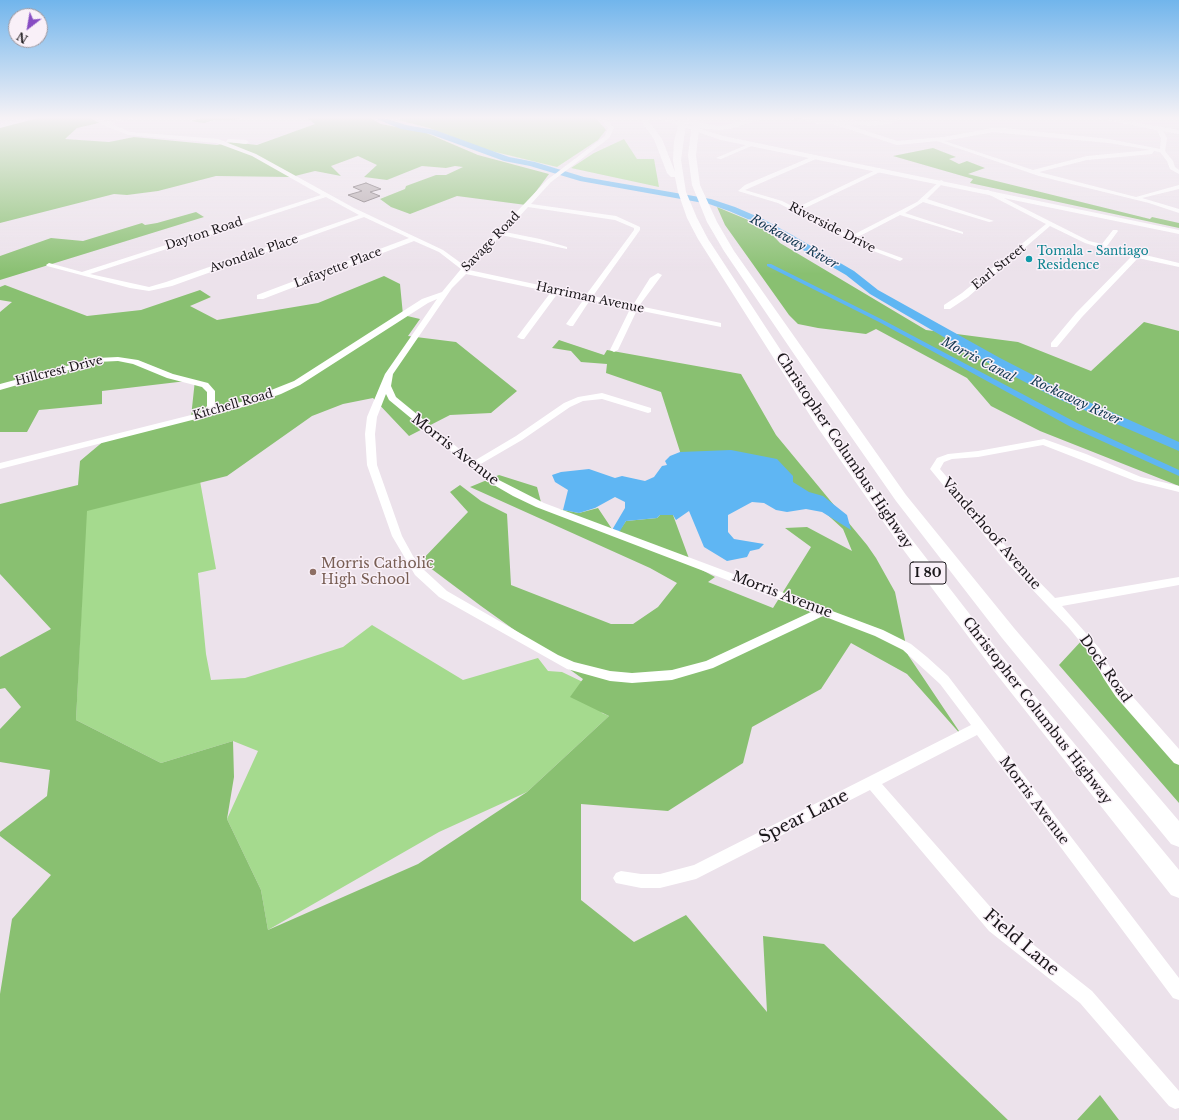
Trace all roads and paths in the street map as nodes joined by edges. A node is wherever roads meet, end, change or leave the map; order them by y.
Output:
1 (281, 170) edge
2 (562, 170) edge
3 (670, 170) edge
4 (678, 170) edge
5 (694, 170) edge
6 (784, 170) edge
7 (880, 170) edge
8 (881, 170) edge
9 (1027, 170) edge
10 (1039, 170) edge
11 (1032, 172) junction
12 (679, 178) junction
13 (941, 182) junction
14 (1179, 187) edge
15 (986, 191) junction
16 (326, 195) junction
17 (1136, 198) junction
18 (923, 200) junction
19 (527, 205) junction
20 (796, 210) junction
21 (1179, 211) edge
22 (899, 214) junction
23 (364, 215) junction
24 (990, 221) dead end
25 (1050, 224) junction
26 (1115, 231) dead end
27 (1179, 232) edge
28 (500, 233) junction
29 (961, 234) dead end
30 (415, 238) junction
31 (851, 238) junction
32 (1103, 247) junction
33 (565, 248) dead end
34 (1136, 256) junction
35 (900, 259) dead end
36 (49, 265) dead end
37 (1179, 265) edge
38 (464, 270) junction
39 (82, 274) junction
40 (658, 275) dead end
41 (447, 290) junction
42 (556, 290) junction
43 (260, 297) dead end
44 (589, 298) junction
45 (635, 307) junction
46 (947, 307) dead end
47 (570, 324) dead end
48 (718, 325) dead end
49 (521, 337) dead end
50 (1054, 345) dead end
51 (614, 350) dead end
52 (387, 380) junction
53 (0, 386) edge
54 (648, 410) dead end
55 (211, 412) junction
56 (473, 465) junction
57 (0, 466) edge
58 (1179, 489) edge
59 (1179, 581) edge
60 (1053, 603) junction
61 (824, 611) junction
62 (980, 727) junction
63 (1179, 759) edge
64 (872, 782) junction
65 (1179, 837) edge
66 (621, 878) dead end
67 (1179, 888) edge
68 (1179, 992) edge
69 (1175, 1100) dead end

1 - 16 street
2 - 19 street, Savage Road
3 - 12 highway
4 - 12 highway, Christopher Columbus Highway / I 80
5 - 65 highway, Christopher Columbus Highway / I 80
6 - 20 street, Riverside Drive
7 - 20 street
8 - 13 main road
9 - 11 street
10 - 11 street
11 - 17 street
12 - 67 highway, Christopher Columbus Highway / I 80
13 - 15 main road
13 - 18 street
14 - 17 street
15 - 25 street
15 - 27 main road
16 - 23 street
16 - 39 street, Dayton Road
17 - 21 street
18 - 22 street
18 - 24 street
19 - 28 street, Savage Road
19 - 44 street
20 - 31 street, Riverside Drive
22 - 29 street
22 - 31 street
23 - 30 street
23 - 39 street, Avondale Place
25 - 32 street
25 - 46 street, Earl Street
26 - 32 street
28 - 33 street
28 - 38 street, Savage Road
30 - 38 street
30 - 43 street, Lafayette Place
31 - 35 street, Riverside Drive
32 - 34 street
34 - 37 street
34 - 50 street
36 - 39 street
38 - 41 street, Savage Road
38 - 42 street, Harriman Avenue
40 - 45 street
41 - 52 street
41 - 55 street, Kitchell Road
42 - 44 street, Harriman Avenue
42 - 49 street
44 - 45 street, Harriman Avenue
44 - 47 street
45 - 48 street, Harriman Avenue
45 - 51 street
52 - 56 street, Morris Avenue
52 - 61 street
53 - 55 street, Hillcrest Drive
54 - 56 street
55 - 57 street, Kitchell Road
56 - 61 street, Morris Avenue
58 - 60 street, Vanderhoof Avenue
59 - 60 street
60 - 63 street, Dock Road
61 - 62 street, Morris Avenue
62 - 64 street, Spear Lane
62 - 68 street, Morris Avenue
64 - 66 street, Spear Lane
64 - 69 street, Field Lane

